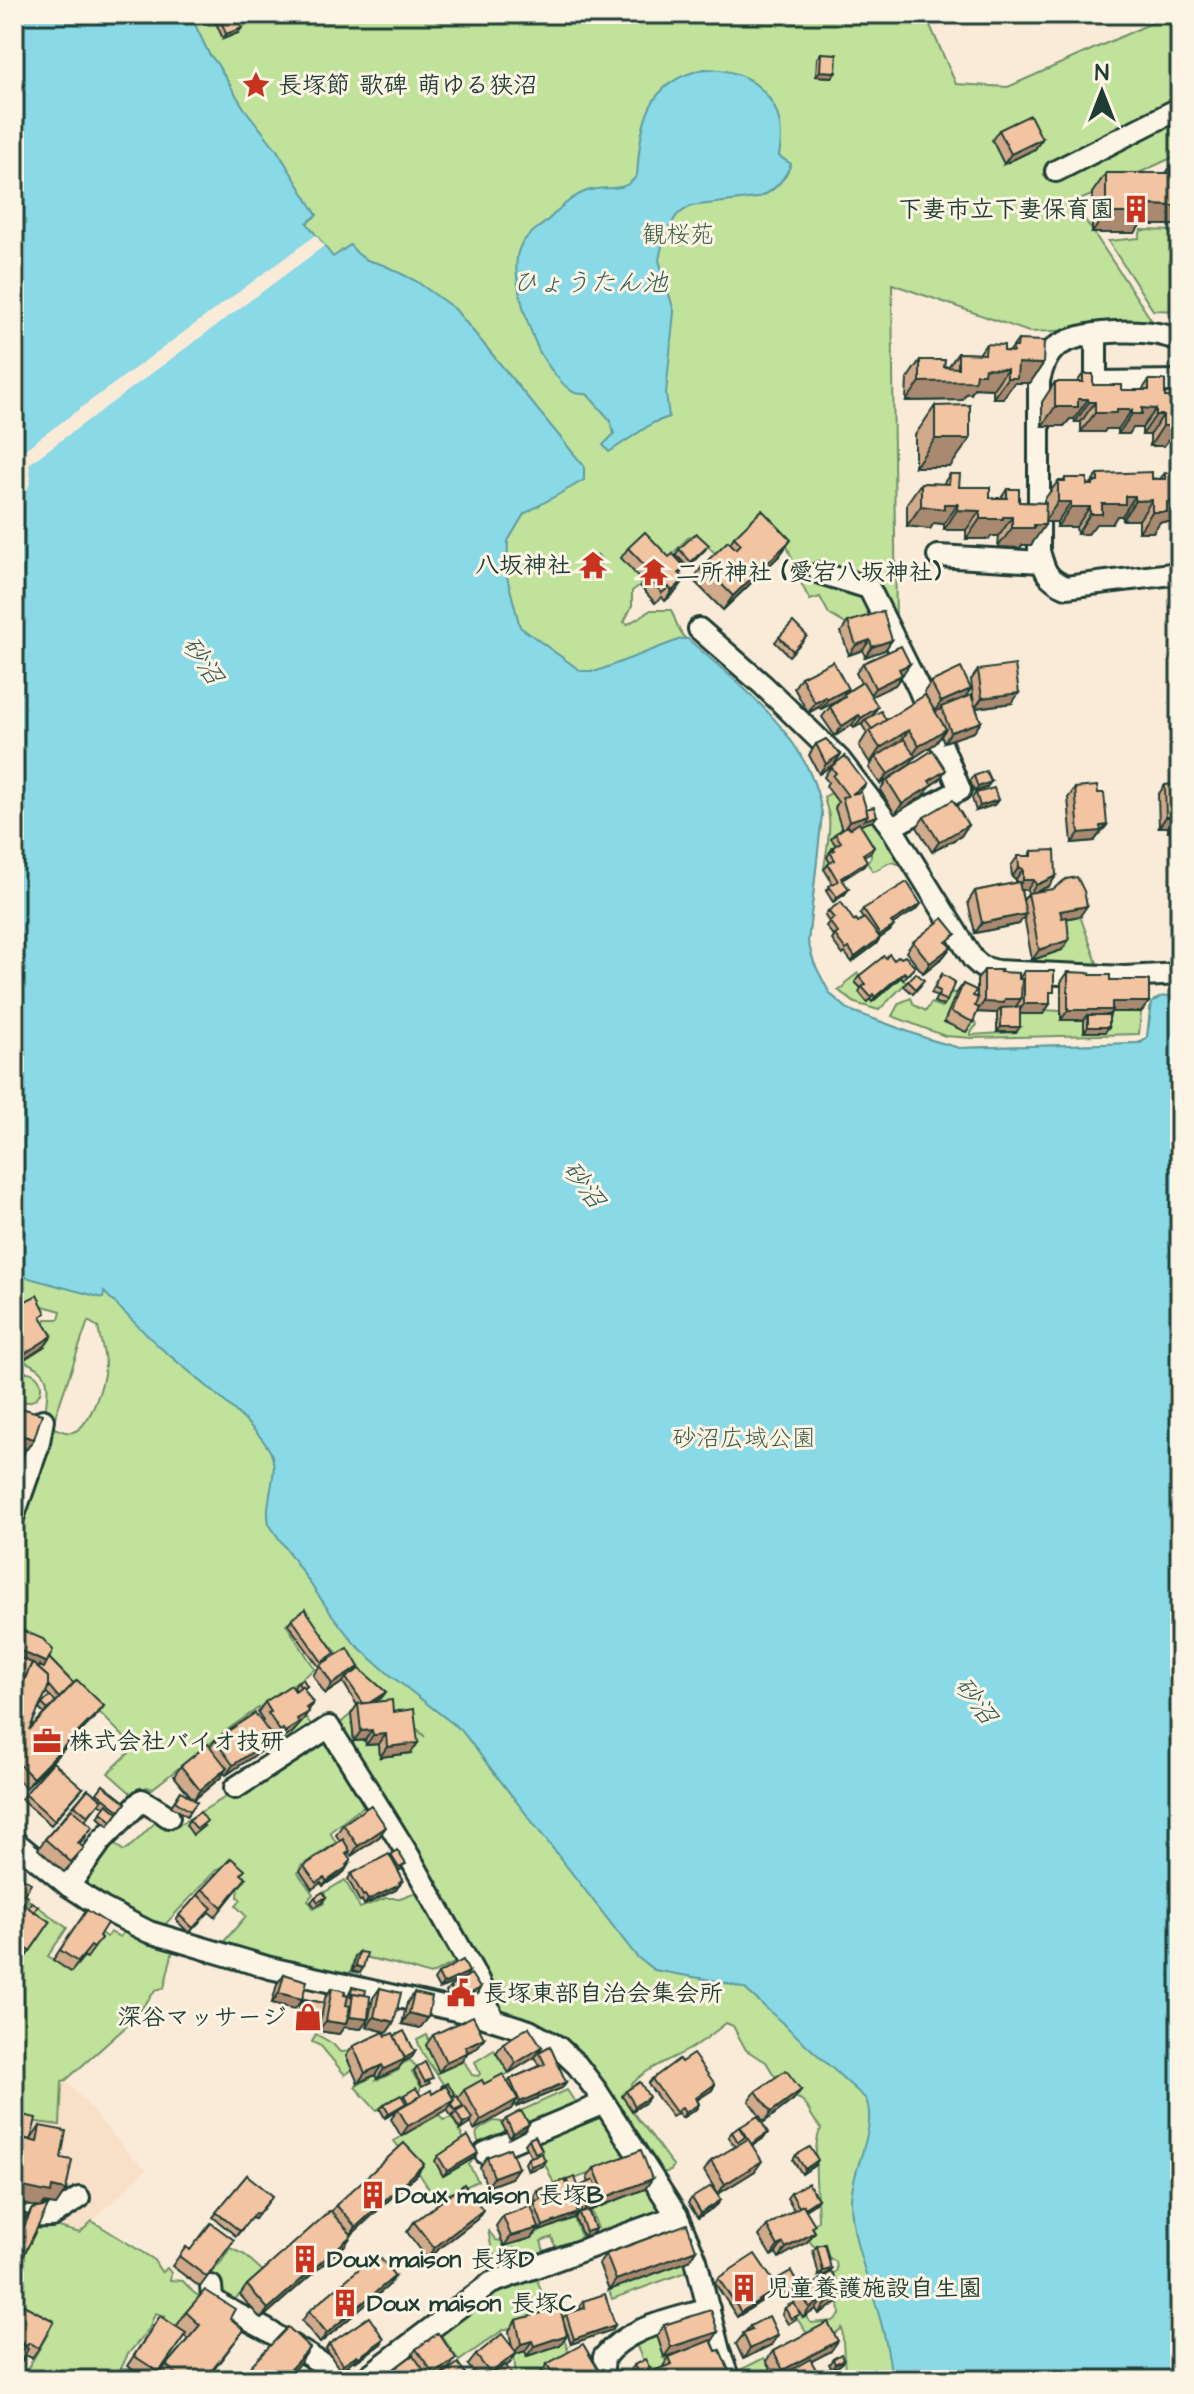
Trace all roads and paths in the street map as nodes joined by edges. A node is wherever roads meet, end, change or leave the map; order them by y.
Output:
1 (1180, 108) edge
2 (1056, 171) dead end
3 (1096, 334) junction
4 (1180, 341) edge
5 (1180, 381) edge
6 (938, 556) dead end
7 (1042, 562) junction
8 (820, 573) dead end
9 (1180, 573) edge
10 (699, 629) dead end
11 (891, 827) junction
12 (1180, 974) edge
13 (43, 1420) edge
14 (14, 1515) edge
15 (235, 1788) dead end
16 (169, 1817) dead end
17 (14, 1841) edge
18 (69, 1886) junction
19 (493, 2019) junction
20 (604, 2103) junction
21 (485, 2153) dead end
22 (79, 2198) dead end
23 (677, 2216) junction
24 (14, 2217) edge
25 (211, 2286) edge
26 (709, 2309) junction
27 (319, 2373) edge
28 (349, 2380) edge
29 (363, 2380) edge
30 (602, 2380) edge
31 (729, 2380) edge

1 - 2 street
3 - 4 street
3 - 5 street
3 - 7 street
6 - 7 street
7 - 9 street
8 - 11 street
10 - 11 street
11 - 12 street
13 - 14 street
15 - 19 street
16 - 18 street
17 - 18 street
18 - 19 street
19 - 20 street
20 - 21 street
20 - 23 street
22 - 24 street
23 - 26 street
23 - 29 street
25 - 27 street
26 - 30 street
26 - 31 street
27 - 28 street

